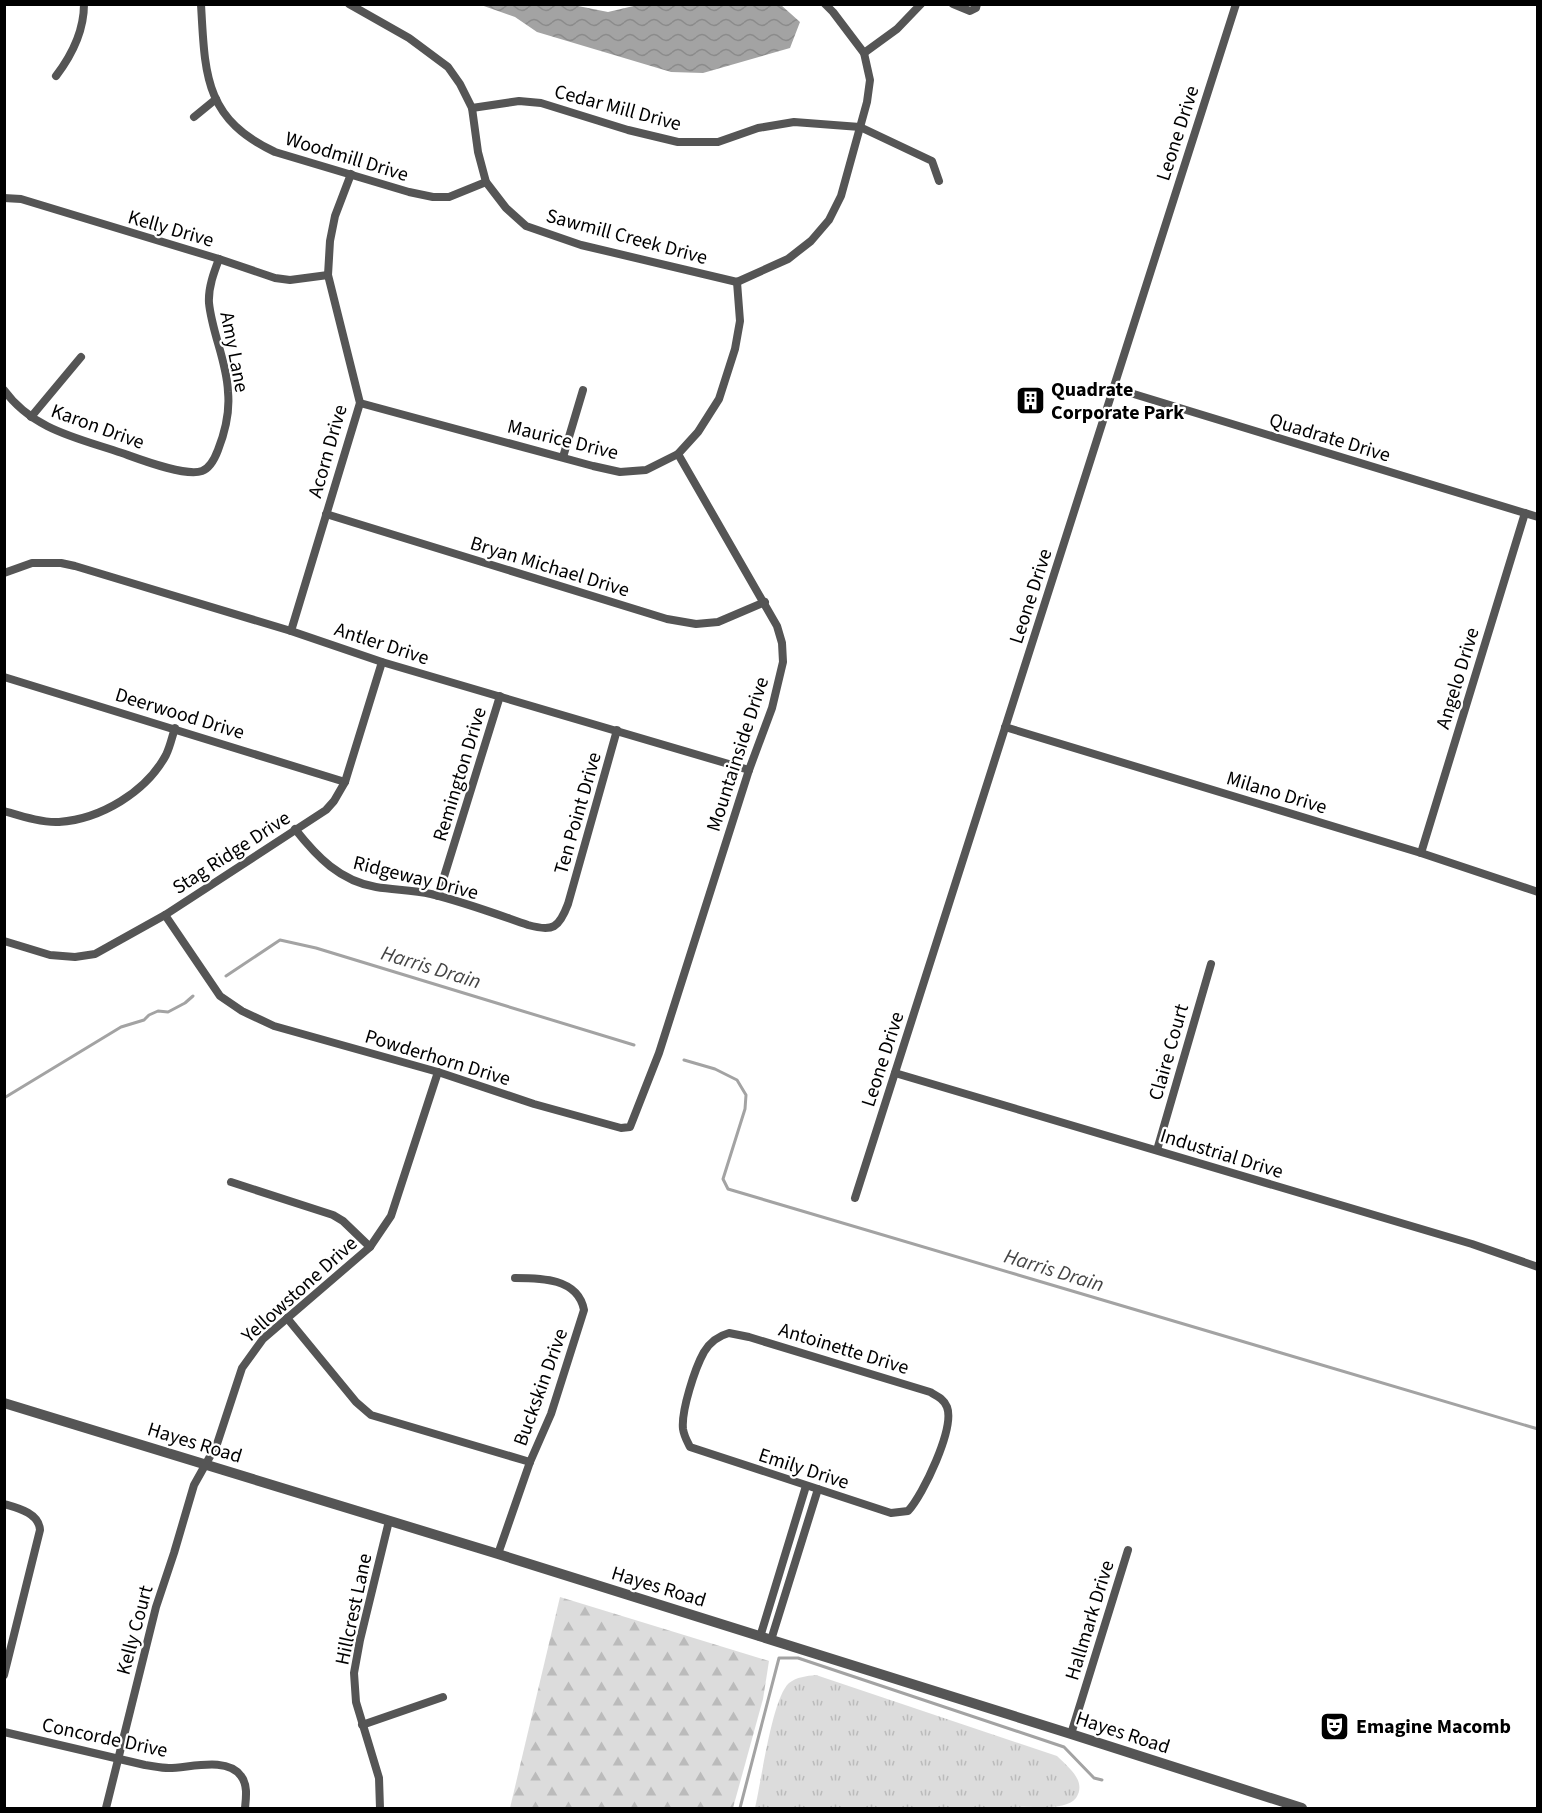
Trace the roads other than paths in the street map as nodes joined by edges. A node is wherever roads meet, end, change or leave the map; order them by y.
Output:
1 (84, 4) edge
2 (201, 4) edge
3 (349, 4) edge
4 (825, 4) edge
5 (921, 4) edge
6 (953, 4) edge
7 (976, 4) edge
8 (1236, 4) edge
9 (864, 53) junction
10 (56, 76) dead end
11 (216, 99) junction
12 (472, 108) junction
13 (194, 117) dead end
14 (860, 127) junction
15 (351, 174) junction
16 (486, 182) junction
17 (939, 182) dead end
18 (4, 198) edge
19 (219, 259) junction
20 (328, 275) junction
21 (737, 282) junction
22 (81, 357) dead end
23 (1114, 388) junction
24 (4, 390) edge
25 (583, 390) dead end
26 (360, 403) junction
27 (31, 417) junction
28 (678, 454) junction
29 (563, 458) junction
30 (193, 472) joint
31 (1525, 513) junction
32 (326, 514) junction
33 (1538, 517) edge
34 (4, 573) edge
35 (765, 602) junction
36 (291, 631) junction
37 (382, 662) junction
38 (4, 677) edge
39 (500, 696) junction
40 (1005, 727) junction
41 (175, 728) junction
42 (617, 730) junction
43 (750, 771) junction
44 (345, 782) junction
45 (4, 811) edge
46 (295, 829) junction
47 (1421, 853) junction
48 (1538, 892) edge
49 (438, 896) junction
50 (568, 904) joint
51 (165, 915) junction
52 (4, 941) edge
53 (1211, 964) dead end
54 (672, 1012) joint
55 (438, 1072) junction
56 (895, 1073) junction
57 (1157, 1150) junction
58 (231, 1182) dead end
59 (855, 1198) dead end
60 (370, 1247) junction
61 (1538, 1266) edge
62 (515, 1278) dead end
63 (287, 1318) junction
64 (4, 1403) edge
65 (707, 1453) joint
66 (530, 1462) junction
67 (206, 1464) junction
68 (806, 1486) junction
69 (818, 1490) junction
70 (4, 1504) edge
71 (891, 1513) joint
72 (390, 1521) junction
73 (1128, 1550) dead end
74 (785, 1553) junction
75 (498, 1554) junction
76 (797, 1557) junction
77 (760, 1637) junction
78 (771, 1640) junction
79 (8, 1642) edge
80 (4, 1675) edge
81 (443, 1697) dead end
82 (362, 1725) junction
83 (4, 1732) edge
84 (1071, 1734) junction
85 (117, 1760) junction
86 (106, 1809) edge
87 (245, 1809) edge
88 (380, 1809) edge
89 (1302, 1809) edge

1 - 10 street
2 - 11 street, Woodmill Drive
3 - 12 street, Sawmill Creek Drive
4 - 9 street
5 - 9 street
6 - 7 street
8 - 23 street, Leone Drive
9 - 14 street
11 - 13 street
11 - 15 street, Woodmill Drive
12 - 14 street, Cedar Mill Drive
12 - 16 street, Sawmill Creek Drive
14 - 17 street
14 - 21 street
15 - 16 street, Woodmill Drive
15 - 20 street, Acorn Drive
16 - 21 street, Sawmill Creek Drive
18 - 19 street, Kelly Drive
19 - 20 street, Kelly Drive
19 - 30 street, Amy Lane
20 - 26 street, Acorn Drive
21 - 28 street, Maurice Drive
22 - 27 street
23 - 31 street, Quadrate Drive
23 - 40 street, Leone Drive
24 - 27 street, Karon Drive
25 - 29 street
26 - 29 street, Maurice Drive
26 - 32 street, Acorn Drive
27 - 30 street, Karon Drive
28 - 29 street, Maurice Drive
28 - 35 street, Mountainside Drive
31 - 33 street, Quadrate Drive
31 - 47 street, Angelo Drive
32 - 35 street, Bryan Michael Drive
32 - 36 street, Acorn Drive
34 - 36 street, Antler Drive
35 - 43 street, Mountainside Drive
36 - 37 street, Antler Drive
37 - 39 street, Antler Drive
37 - 44 street, Stag Ridge Drive
38 - 41 street, Deerwood Drive
39 - 42 street, Antler Drive
39 - 49 street, Remington Drive
40 - 47 street, Milano Drive
40 - 56 street, Leone Drive
41 - 44 street, Deerwood Drive
41 - 45 street
42 - 43 street, Antler Drive
42 - 50 street, Ten Point Drive
43 - 54 street, Mountainside Drive
44 - 46 street, Stag Ridge Drive
46 - 49 street, Ridgeway Drive
46 - 51 street, Stag Ridge Drive
47 - 48 street, Milano Drive
49 - 50 street, Ridgeway Drive
51 - 52 street, Stag Ridge Drive
51 - 55 street, Powderhorn Drive
53 - 57 street, Claire Court
54 - 55 street, Powderhorn Drive
55 - 60 street, Yellowstone Drive
56 - 57 street, Industrial Drive
56 - 59 street, Leone Drive
57 - 61 street, Industrial Drive
58 - 60 street
60 - 63 street, Yellowstone Drive
62 - 66 street, Buckskin Drive
63 - 66 street
63 - 67 street, Yellowstone Drive
64 - 67 street, Hayes Road
65 - 68 street, Emily Drive
65 - 71 street, Antoinette Drive
66 - 75 street, Buckskin Drive
67 - 72 street, Hayes Road
67 - 85 street, Kelly Court
68 - 69 street, Emily Drive
68 - 74 street
69 - 71 street, Emily Drive
69 - 76 street
70 - 79 street
72 - 75 street, Hayes Road
72 - 82 street, Hillcrest Lane
73 - 84 street, Hallmark Drive
74 - 76 street
74 - 77 street
75 - 77 street, Hayes Road
76 - 78 street
77 - 78 street, Hayes Road
78 - 84 street, Hayes Road
79 - 80 street
81 - 82 street
82 - 88 street, Hillcrest Lane
83 - 85 street, Concorde Drive
84 - 89 street, Hayes Road
85 - 86 street, Kelly Court
85 - 87 street, Concorde Drive

